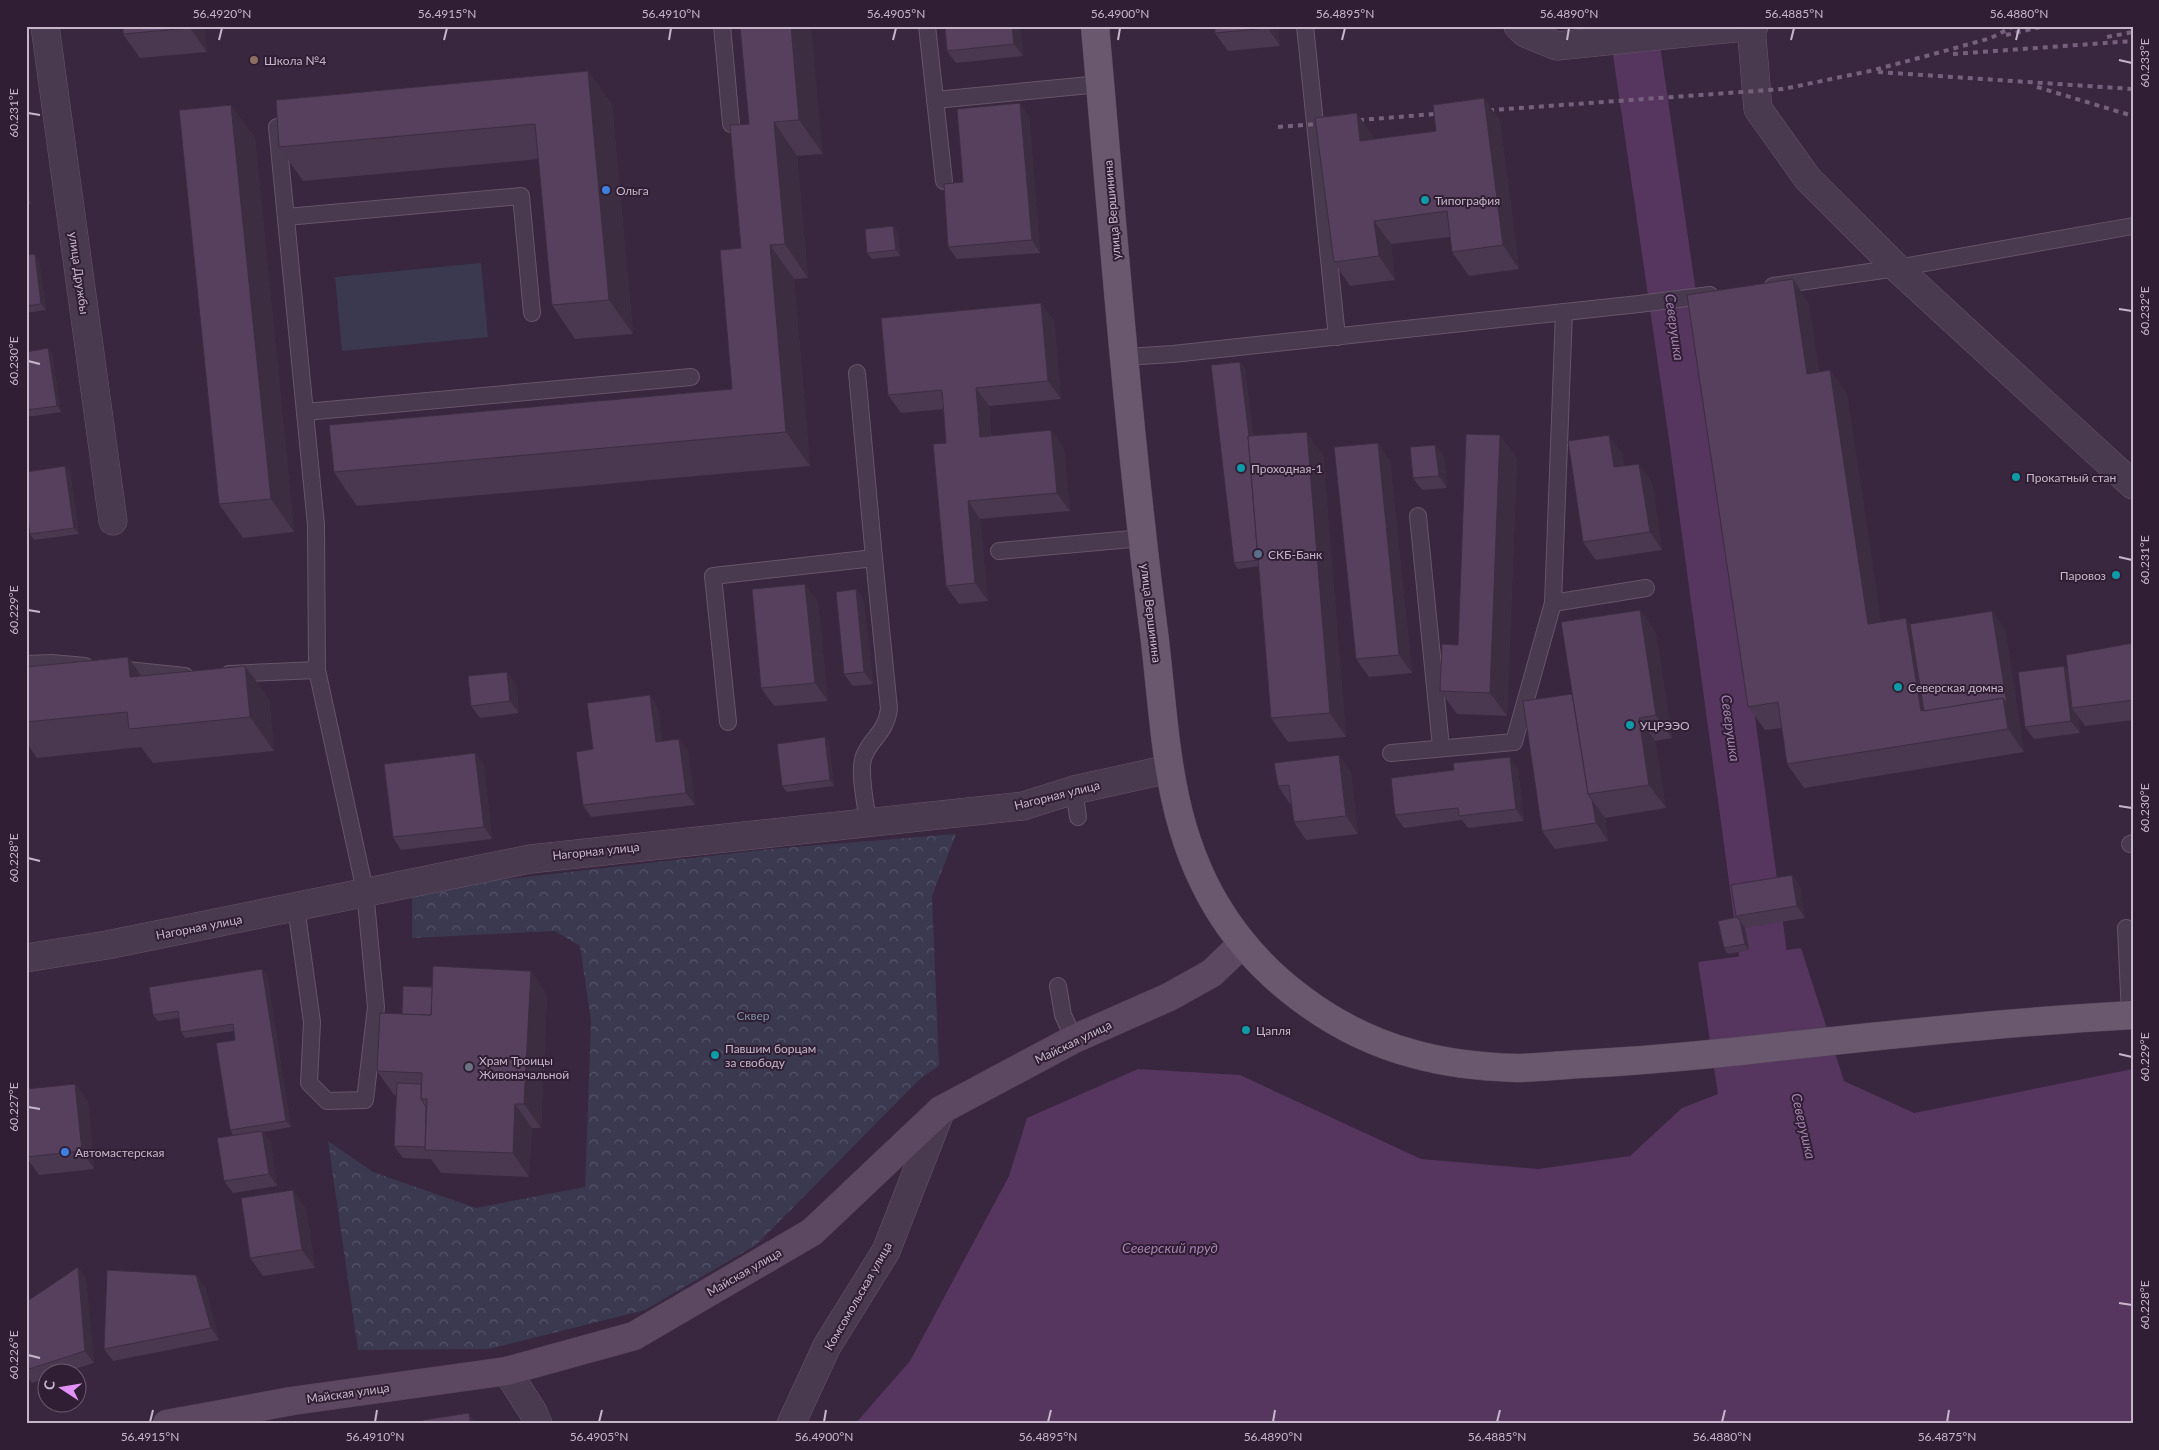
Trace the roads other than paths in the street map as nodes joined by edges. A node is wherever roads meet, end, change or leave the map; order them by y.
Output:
1 (45, 26) edge
2 (722, 26) edge
3 (927, 26) edge
4 (1095, 26) edge
5 (1305, 26) edge
6 (1518, 26) edge
7 (1752, 27) edge
8 (1100, 84) junction
9 (935, 100) junction
10 (731, 124) edge
11 (277, 127) edge
12 (944, 180) dead end
13 (286, 217) junction
14 (2133, 226) edge
15 (1897, 268) junction
16 (1758, 288) edge
17 (1719, 294) edge
18 (1564, 312) junction
19 (532, 313) dead end
20 (1337, 337) junction
21 (1125, 357) junction
22 (857, 374) dead end
23 (691, 376) dead end
24 (305, 412) junction
25 (2133, 485) edge
26 (1418, 516) dead end
27 (113, 520) dead end
28 (1142, 538) junction
29 (999, 551) dead end
30 (874, 558) junction
31 (1646, 588) dead end
32 (1554, 603) junction
33 (26, 664) edge
34 (317, 670) junction
35 (217, 675) edge
36 (197, 676) edge
37 (728, 722) dead end
38 (1441, 747) junction
39 (1391, 753) dead end
40 (1169, 769) junction
41 (1074, 790) junction
42 (1078, 817) dead end
43 (868, 822) junction
44 (365, 891) junction
45 (296, 907) junction
46 (2126, 928) dead end
47 (1243, 943) junction
48 (26, 958) edge
49 (1058, 986) dead end
50 (2131, 1015) edge
51 (1074, 1039) junction
52 (941, 1110) junction
53 (507, 1371) junction
54 (167, 1424) edge
55 (538, 1424) edge
56 (791, 1424) edge

1 - 27 street, улица Дружбы
2 - 10 lane
3 - 9 lane
4 - 8 main road, улица Вершинина
5 - 20 lane
6 - 7 street
7 - 15 street
8 - 9 lane
8 - 21 main road, улица Вершинина
9 - 12 lane
11 - 13 lane
13 - 19 lane
13 - 24 lane
14 - 15 lane
15 - 16 lane
15 - 25 street
17 - 18 lane
18 - 20 lane
18 - 32 lane
20 - 21 lane
21 - 28 main road, улица Вершинина
22 - 30 lane
23 - 24 lane
24 - 34 lane
26 - 38 lane
28 - 29 lane
28 - 40 main road, улица Вершинина
30 - 37 lane
30 - 43 lane
31 - 32 lane
32 - 38 lane
33 - 36 lane
34 - 35 lane
34 - 44 lane
38 - 39 lane
40 - 41 street, Нагорная улица
40 - 47 main road, улица Вершинина
41 - 42 lane
41 - 43 street, Нагорная улица
43 - 44 street, Нагорная улица
44 - 45 street, Нагорная улица
44 - 45 lane
45 - 48 street, Нагорная улица
46 - 50 lane
47 - 50 main road, улица Вершинина
47 - 51 street, Майская улица
49 - 51 lane
51 - 52 street, Майская улица
52 - 53 street, Майская улица
52 - 56 street, Комсомольская улица
53 - 54 street, Майская улица
53 - 55 street

